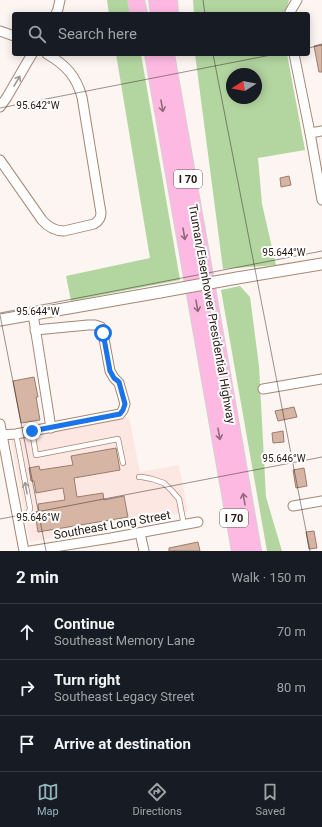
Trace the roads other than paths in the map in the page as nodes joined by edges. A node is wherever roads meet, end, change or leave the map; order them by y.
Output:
1 (60, 0) edge
2 (136, 0) edge
3 (143, 0) edge
4 (157, 0) edge
5 (170, 0) edge
6 (297, 0) edge
7 (57, 12) edge
8 (139, 12) edge
9 (146, 12) edge
10 (159, 12) edge
11 (170, 12) edge
12 (290, 12) edge
13 (0, 32) edge
14 (12, 35) edge
15 (31, 56) edge
16 (51, 56) edge
17 (150, 56) edge
18 (152, 56) edge
19 (166, 56) edge
20 (174, 56) edge
21 (294, 56) edge
22 (158, 84) junction
23 (0, 107) edge
24 (322, 131) edge
25 (310, 133) junction
26 (0, 160) edge
27 (186, 167) junction
28 (322, 200) edge
29 (322, 264) edge
30 (33, 314) junction
31 (0, 320) edge
32 (36, 330) junction
33 (322, 379) edge
34 (263, 389) dead end
35 (0, 424) edge
36 (51, 428) junction
37 (32, 431) junction
38 (16, 434) junction
39 (1, 435) edge
40 (123, 463) dead end
41 (139, 477) dead end
42 (228, 484) junction
43 (322, 501) edge
44 (293, 506) dead end
45 (19, 521) junction
46 (198, 522) dead end
47 (184, 525) junction
48 (140, 533) junction
49 (71, 548) edge
50 (24, 551) edge
51 (30, 551) edge
52 (144, 551) edge
53 (233, 551) edge
54 (240, 551) edge
55 (253, 551) edge

1 - 7 street
2 - 8 highway
3 - 9 highway
4 - 10 highway
5 - 11 highway
6 - 12 street
13 - 14 street
23 -> 15 street
16 - 26 street
17 - 22 highway
18 - 22 highway, Truman/Eisenhower Presidential Highway / I 70
19 - 27 highway, Truman/Eisenhower Presidential Highway / I 70
20 - 27 highway
21 - 25 street
22 -> 42 highway, Truman/Eisenhower Presidential Highway / I 70
24 - 25 street
25 - 28 street
55 -> 27 highway, Truman/Eisenhower Presidential Highway / I 70
29 - 30 street, bridge
30 - 31 street
30 - 32 street
32 - 36 street
32 - 36 street
33 - 34 street
35 - 39 street
36 - 37 street
37 - 38 street
37 - 40 lane
38 - 39 street
45 -> 38 lane
39 - 45 street
41 - 47 lane
42 - 53 highway
42 - 54 highway, Truman/Eisenhower Presidential Highway / I 70
43 - 44 street
45 - 50 street
46 - 47 street, Southeast Long Street
47 - 48 street, Southeast Long Street
48 - 49 street, Southeast Long Street
48 - 52 street
49 - 51 street, Southeast Long Street

